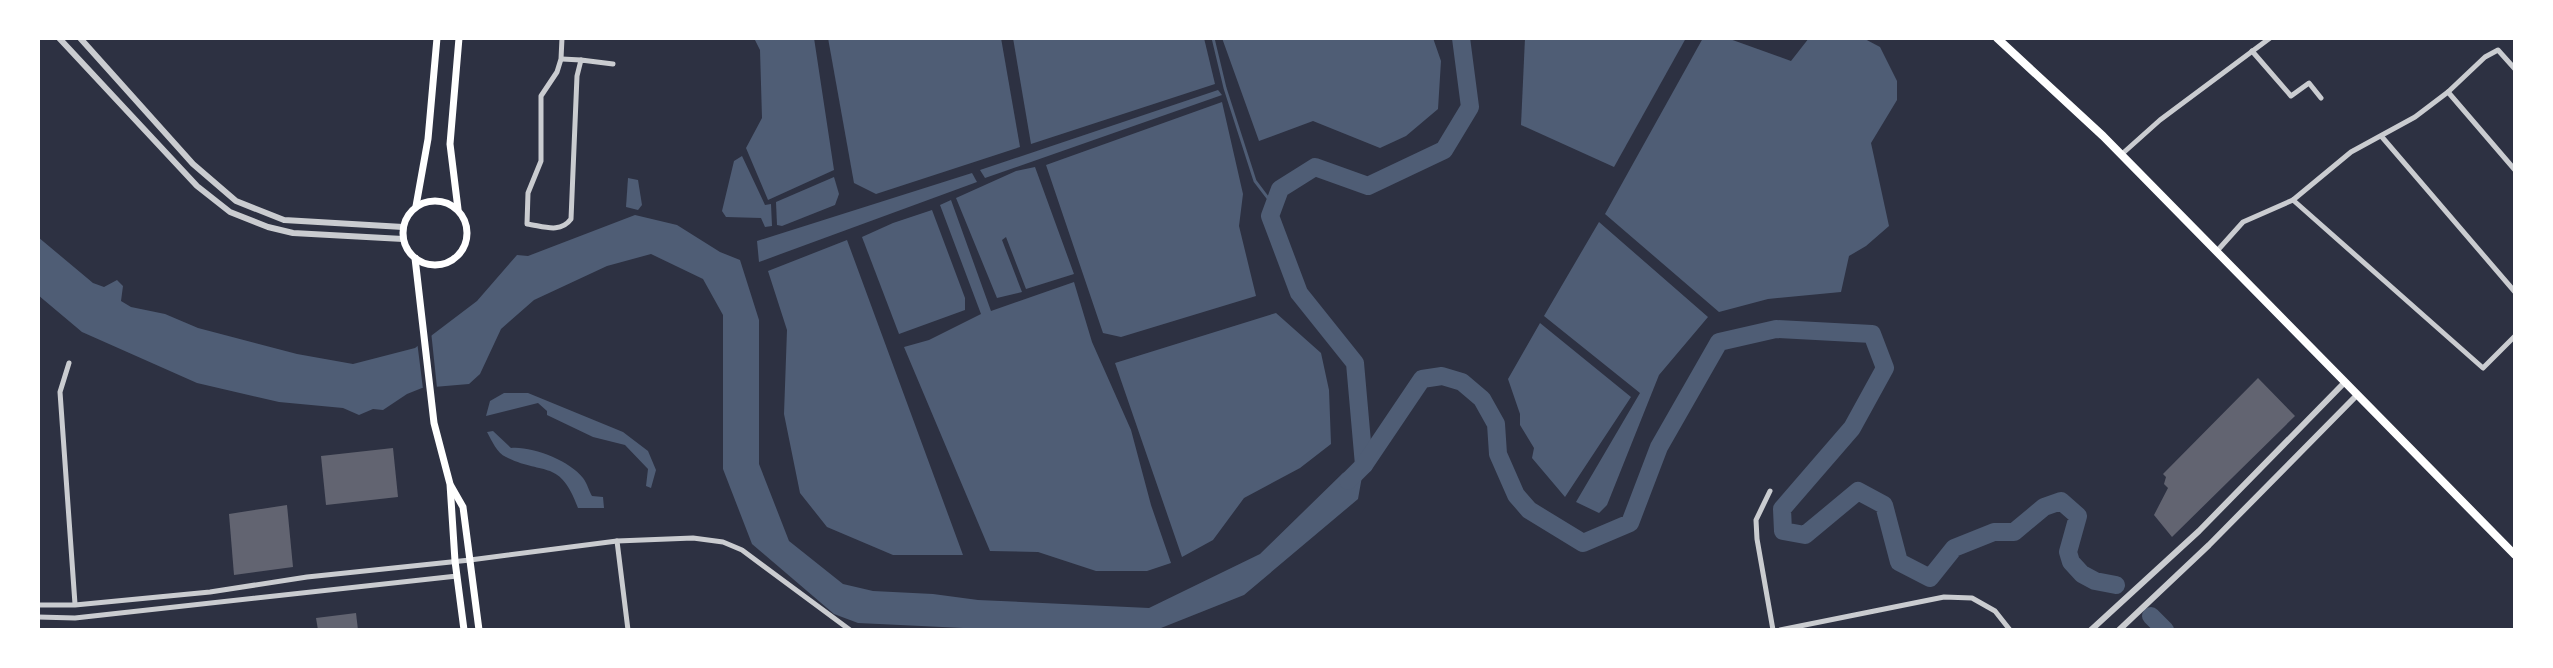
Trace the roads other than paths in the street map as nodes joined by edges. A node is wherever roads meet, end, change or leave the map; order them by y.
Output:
1 (59, 38) edge
2 (80, 38) edge
3 (437, 38) edge
4 (459, 38) edge
5 (562, 38) edge
6 (1997, 38) edge
7 (2270, 38) edge
8 (2252, 51) junction
9 (561, 59) junction
10 (581, 60) junction
11 (613, 64) dead end
12 (2515, 69) edge
13 (2448, 92) junction
14 (2321, 98) dead end
15 (2382, 137) junction
16 (2121, 154) junction
17 (2515, 170) edge
18 (2293, 200) junction
19 (416, 206) junction
20 (458, 209) junction
21 (403, 227) junction
22 (403, 239) junction
23 (2217, 251) junction
24 (415, 258) junction
25 (2515, 292) edge
26 (2515, 336) edge
27 (69, 363) dead end
28 (2344, 383) junction
29 (2356, 396) junction
30 (450, 484) junction
31 (1770, 491) dead end
32 (617, 541) junction
33 (2515, 555) edge
34 (470, 560) junction
35 (455, 561) junction
36 (457, 576) junction
37 (307, 577) junction
38 (253, 586) junction
39 (309, 591) junction
40 (210, 592) junction
41 (254, 597) junction
42 (212, 604) junction
43 (38, 605) edge
44 (75, 605) junction
45 (38, 617) edge
46 (464, 630) edge
47 (479, 630) edge
48 (628, 630) edge
49 (850, 630) edge
50 (1773, 630) edge
51 (1780, 630) edge
52 (2010, 630) edge
53 (2091, 630) edge
54 (2119, 630) edge

1 - 22 street
2 - 21 street
3 - 19 main road
4 - 20 main road
5 - 9 street
6 - 16 highway
7 - 8 street
8 - 14 street
8 - 16 street
9 - 10 street
9 - 10 street
10 - 11 street
12 - 13 street
13 - 15 street
13 - 17 street
15 - 18 street
15 - 25 street
16 - 23 highway
18 - 23 street
18 - 26 street
19 - 20 main road
19 - 21 main road
20 - 24 main road
21 - 22 main road
22 - 24 main road
23 - 28 highway
24 - 30 main road
27 - 44 street
28 - 29 highway
28 - 53 street
29 - 33 highway
29 - 54 street
30 - 34 main road
30 - 35 main road
31 - 50 street
32 - 34 street
32 - 48 street
32 - 49 street
34 - 35 street
34 - 47 main road
35 - 36 main road
35 - 37 street
36 - 39 street
36 - 46 main road
37 - 38 street
37 - 39 street
38 - 40 street
38 - 41 street
39 - 41 street
40 - 42 street
40 - 44 street
41 - 42 street
42 - 45 street
43 - 44 street
51 - 52 street

